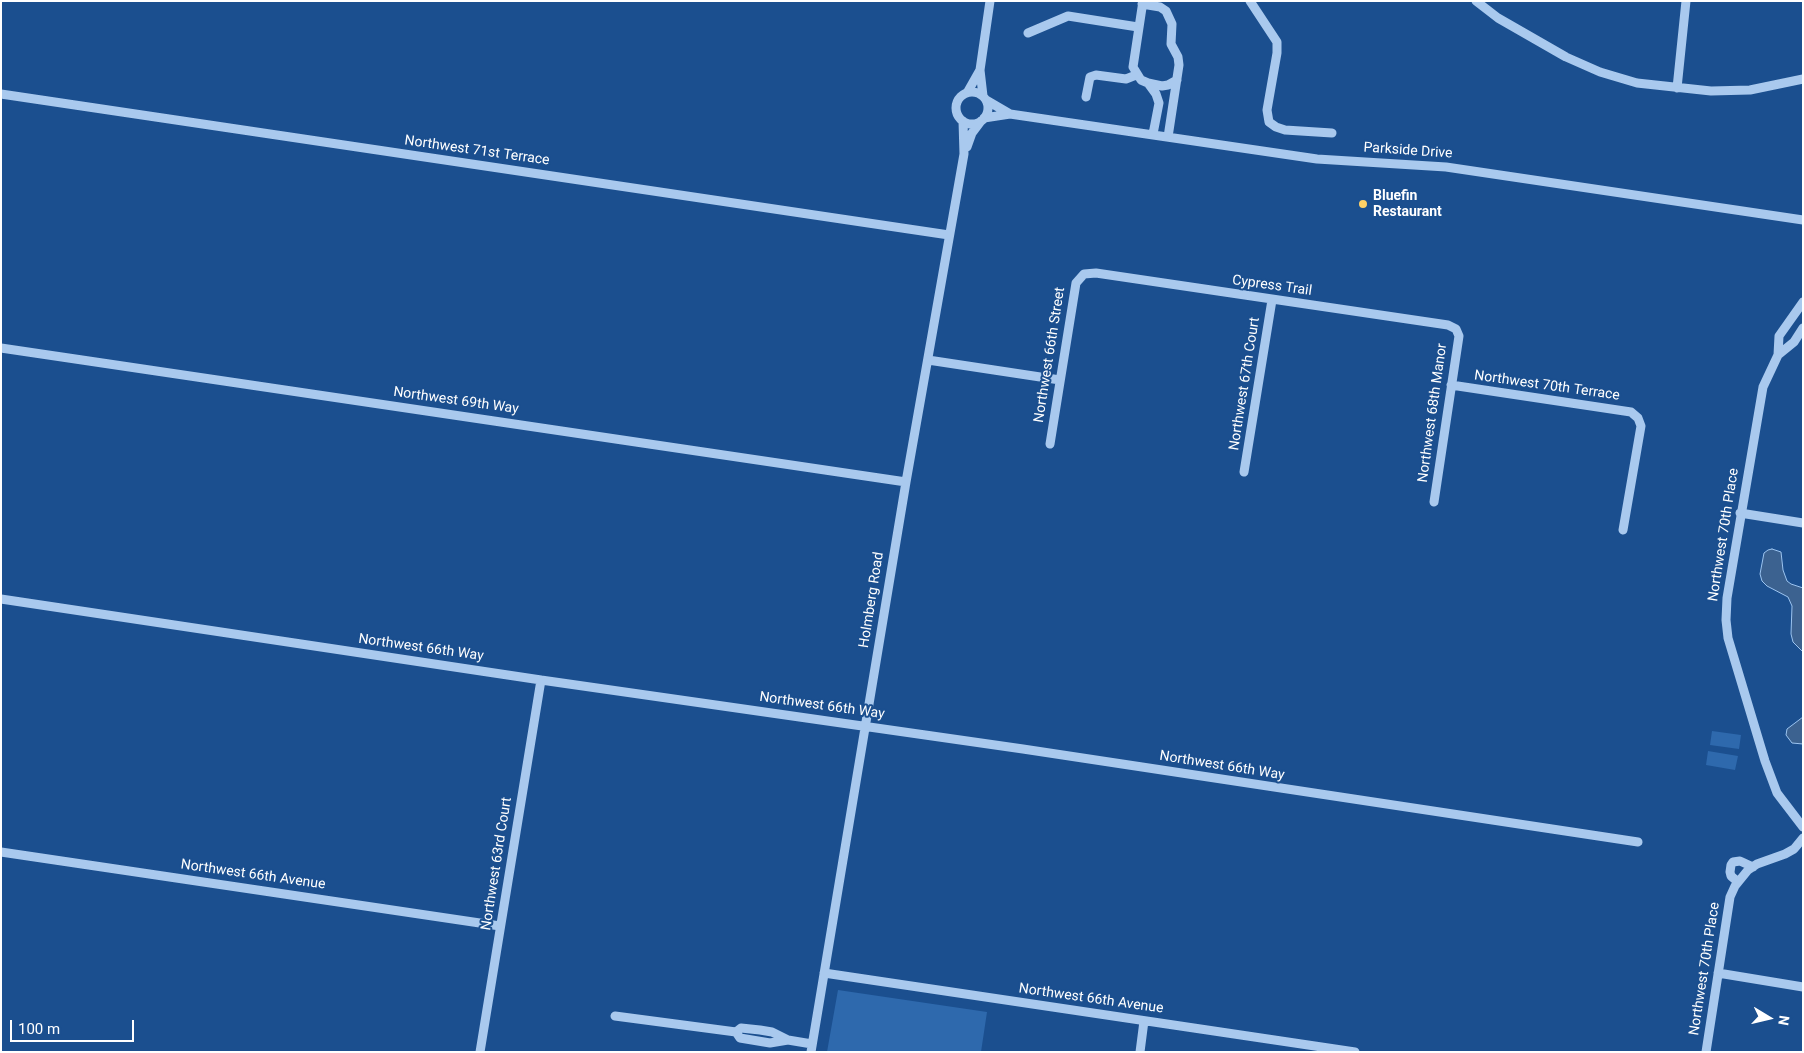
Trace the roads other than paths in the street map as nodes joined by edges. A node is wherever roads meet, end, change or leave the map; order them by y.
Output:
1 (990, 1) edge
2 (1250, 1) edge
3 (1476, 1) edge
4 (1686, 1) edge
5 (1142, 2) edge
6 (1138, 27) junction
7 (1028, 33) dead end
8 (980, 70) junction
9 (1136, 75) junction
10 (1803, 79) edge
11 (1177, 80) junction
12 (1148, 83) junction
13 (1677, 88) junction
14 (967, 92) junction
15 (1, 94) edge
16 (1086, 97) dead end
17 (984, 98) junction
18 (1010, 114) junction
19 (983, 119) junction
20 (963, 121) junction
21 (1332, 133) dead end
22 (1153, 134) junction
23 (1168, 137) junction
24 (964, 154) junction
25 (1803, 220) edge
26 (949, 235) junction
27 (1084, 274) joint
28 (1272, 300) junction
29 (1803, 302) edge
30 (1786, 325) junction
31 (1456, 329) joint
32 (1801, 331) edge
33 (1, 348) edge
34 (1778, 355) junction
35 (928, 360) junction
36 (1060, 380) junction
37 (1451, 385) junction
38 (1050, 444) dead end
39 (1244, 472) dead end
40 (906, 482) junction
41 (1434, 502) dead end
42 (1740, 513) junction
43 (1803, 523) edge
44 (1623, 530) dead end
45 (1, 599) edge
46 (541, 680) junction
47 (865, 726) junction
48 (1803, 827) edge
49 (1803, 838) edge
50 (1638, 842) dead end
51 (1, 852) edge
52 (1753, 867) junction
53 (1738, 882) junction
54 (500, 926) junction
55 (824, 973) junction
56 (1718, 973) junction
57 (1803, 987) edge
58 (615, 1016) dead end
59 (1144, 1021) junction
60 (811, 1048) edge
61 (480, 1052) edge
62 (1140, 1052) edge
63 (1355, 1052) edge
64 (1706, 1052) edge

1 - 8 street
2 - 21 street
3 - 13 street
4 - 13 street
5 - 6 street
5 - 11 street
6 - 7 street
6 - 9 street
8 - 14 street
8 - 17 street
9 - 12 street
9 - 16 street
10 - 13 street
11 - 12 street
11 - 23 street
12 - 22 street
14 - 17 street
14 - 20 street
15 - 26 street, Northwest 71st Terrace
17 - 18 street, Parkside Drive
17 - 19 street
18 - 19 street, Parkside Drive
18 - 22 street, Parkside Drive
19 - 20 street
19 - 24 street, Holmberg Road
20 - 24 street, Holmberg Road
22 - 23 street, Parkside Drive
23 - 25 street, Parkside Drive
24 - 26 street, Holmberg Road
26 - 35 street, Holmberg Road
27 - 28 street, Cypress Trail
27 - 36 street, Northwest 66th Street
28 - 31 street, Cypress Trail
28 - 39 street, Northwest 67th Court
29 - 30 street, Northwest 70th Place
30 - 32 street
30 - 34 street, Northwest 70th Place
31 - 37 street, Northwest 68th Manor
32 - 34 street, Northwest 70th Place
33 - 40 street, Northwest 69th Way
34 - 42 street, Northwest 70th Place
35 - 36 street
35 - 40 street, Holmberg Road
36 - 38 street, Northwest 66th Street
37 - 41 street, Northwest 68th Manor
37 - 44 street, Northwest 70th Terrace
40 - 47 street, Holmberg Road
42 - 43 street
42 - 48 street, Northwest 70th Place
45 - 46 street, Northwest 66th Way
46 - 47 street, Northwest 66th Way
46 - 54 street, Northwest 63rd Court
47 - 50 street, Northwest 66th Way
47 - 55 street, Holmberg Road
49 - 52 street, Northwest 70th Place
51 - 54 street, Northwest 66th Avenue
52 - 53 street, Northwest 70th Place
52 - 53 street
53 - 56 street, Northwest 70th Place
54 - 61 street, Northwest 63rd Court
55 - 59 street, Northwest 66th Avenue
55 - 60 street, Holmberg Road
56 - 57 street
56 - 64 street, Northwest 70th Place
58 - 60 street
59 - 62 street
59 - 63 street, Northwest 66th Avenue

